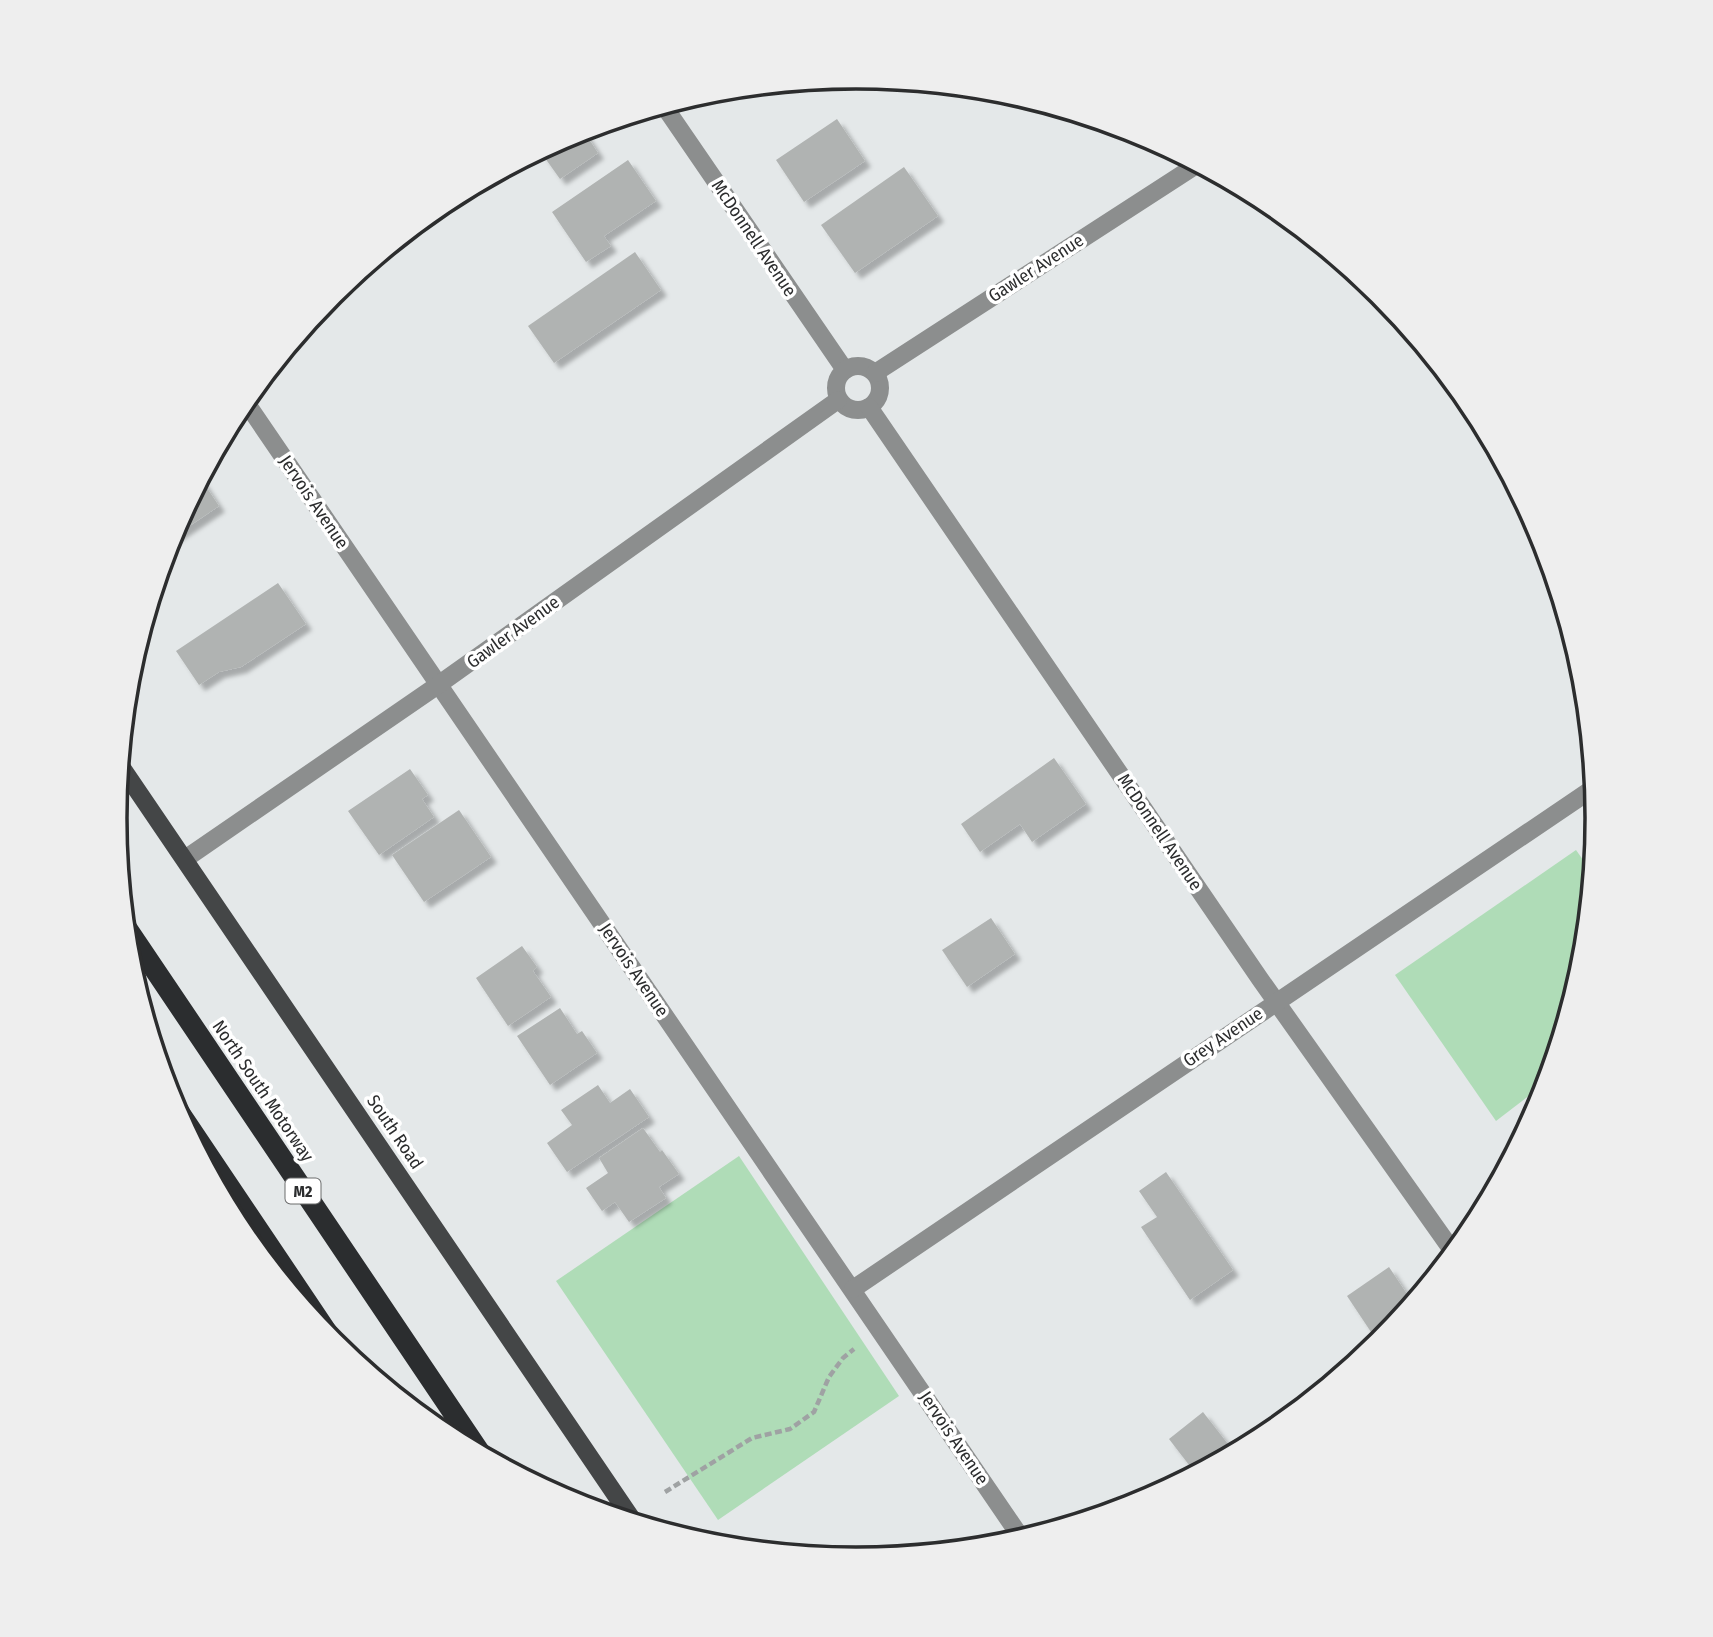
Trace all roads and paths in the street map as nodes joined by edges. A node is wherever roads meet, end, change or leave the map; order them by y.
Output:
1 (669, 114) edge
2 (1189, 170) edge
3 (845, 370) junction
4 (875, 373) junction
5 (838, 400) junction
6 (869, 407) junction
7 (252, 411) edge
8 (438, 685) junction
9 (129, 778) edge
10 (1585, 794) edge
11 (185, 859) junction
12 (138, 945) edge
13 (1276, 1001) junction
14 (217, 1169) edge
15 (1448, 1244) edge
16 (289, 1276) edge
17 (853, 1289) junction
18 (854, 1349) dead end
19 (469, 1436) edge
20 (665, 1492) dead end
21 (626, 1510) edge
22 (1016, 1530) edge

1 - 3 street, McDonnell Avenue
2 - 4 street, Gawler Avenue
3 - 4 street
3 - 5 street
4 - 6 street
5 - 6 street
5 - 8 street, Gawler Avenue
6 - 13 street, McDonnell Avenue
7 - 8 street, Jervois Avenue
8 - 11 street, Gawler Avenue
8 - 17 street, Jervois Avenue
9 - 11 main road, South Road
10 - 13 street, Grey Avenue
11 - 21 main road, South Road
12 - 19 highway, North South Motorway / M2
13 - 15 street, McDonnell Avenue
13 - 17 street, Grey Avenue
14 - 16 highway
17 - 22 street, Jervois Avenue
18 - 20 path

